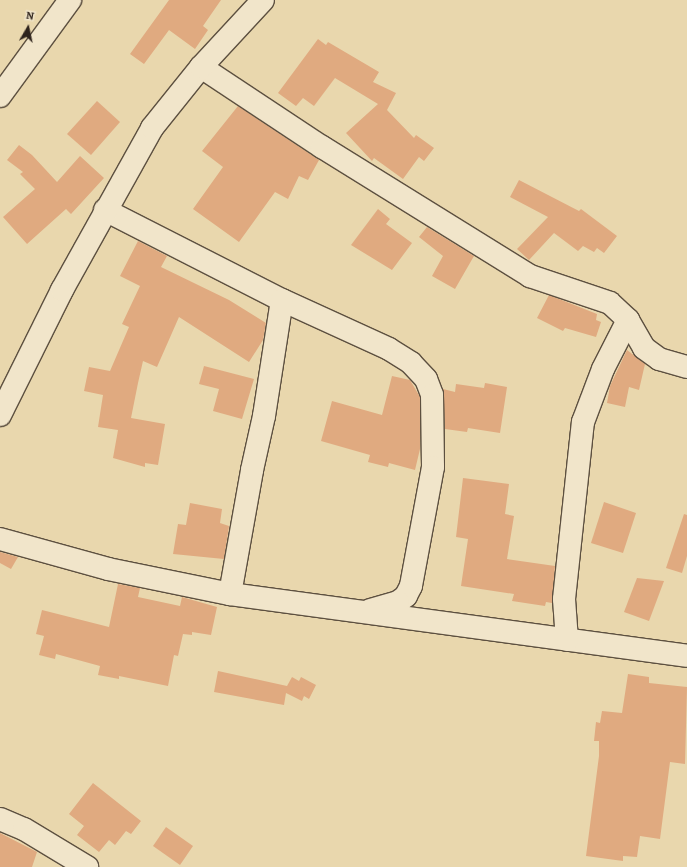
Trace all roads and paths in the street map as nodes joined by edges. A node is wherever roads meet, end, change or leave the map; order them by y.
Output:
1 (70, 0) edge
2 (261, 0) edge
3 (200, 67) junction
4 (0, 96) edge
5 (105, 210) junction
6 (282, 300) junction
7 (628, 320) junction
8 (687, 368) edge
9 (0, 415) edge
10 (0, 539) edge
11 (230, 594) junction
12 (364, 612) junction
13 (567, 640) junction
14 (687, 656) edge
15 (0, 819) edge
16 (87, 867) edge

1 - 4 street
2 - 3 street
3 - 5 street
3 - 7 street
5 - 6 street
5 - 9 street
6 - 11 street
6 - 12 street
7 - 8 street
7 - 13 street
10 - 11 street
11 - 12 street
12 - 13 street
13 - 14 street
15 - 16 street

